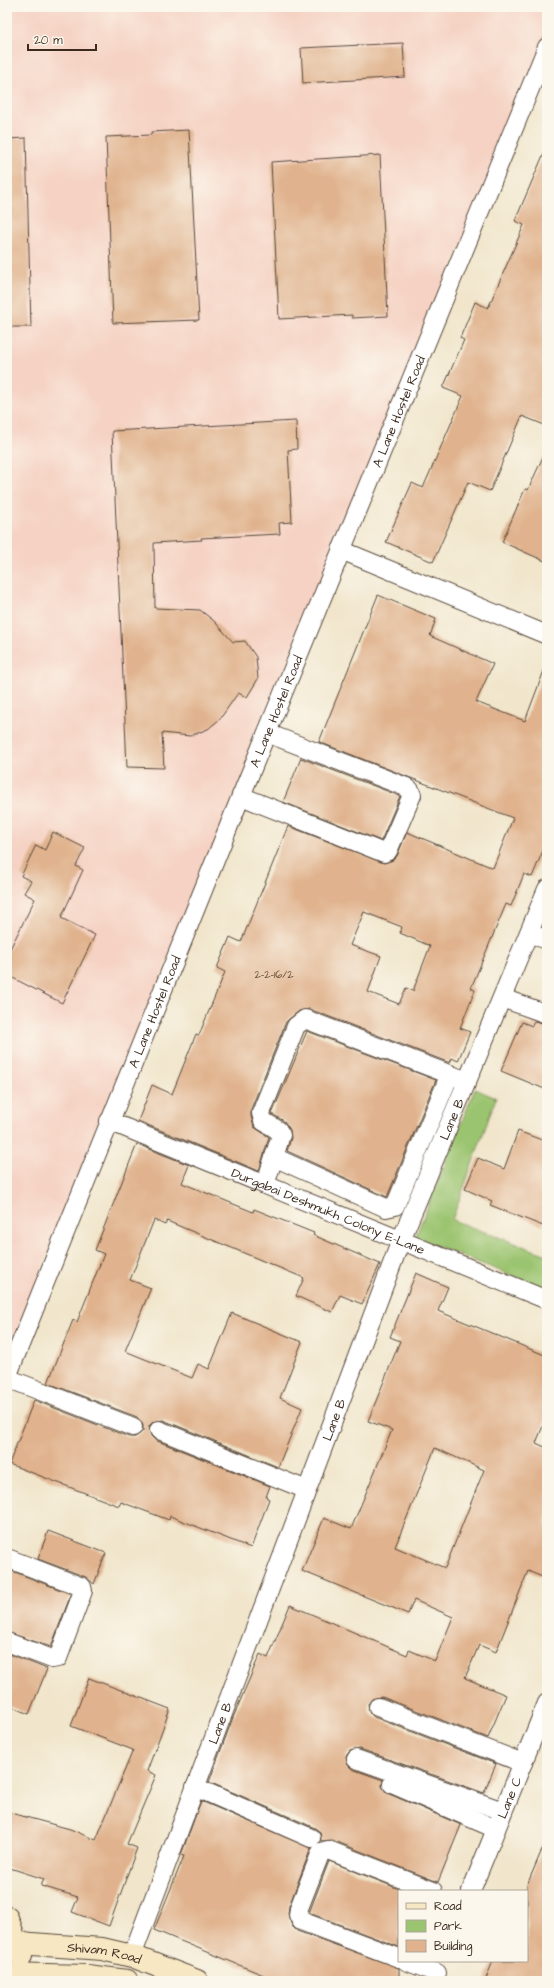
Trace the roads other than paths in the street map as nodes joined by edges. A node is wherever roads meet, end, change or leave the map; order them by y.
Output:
1 (547, 47) edge
2 (341, 550) junction
3 (547, 635) edge
4 (267, 732) junction
5 (241, 796) junction
6 (547, 889) edge
7 (529, 934) junction
8 (547, 940) edge
9 (502, 998) junction
10 (547, 1014) edge
11 (450, 1074) junction
12 (467, 1081) junction
13 (109, 1121) junction
14 (274, 1157) junction
15 (265, 1185) junction
16 (401, 1240) junction
17 (547, 1300) edge
18 (7, 1377) edge
19 (132, 1428) dead end
20 (159, 1430) dead end
21 (306, 1490) junction
22 (7, 1558) edge
23 (7, 1642) edge
24 (547, 1703) edge
25 (378, 1707) dead end
26 (356, 1759) dead end
27 (523, 1763) junction
28 (392, 1784) dead end
29 (195, 1787) junction
30 (503, 1811) junction
31 (496, 1829) junction
32 (311, 1838) dead end
33 (430, 1890) edge
34 (471, 1890) edge
35 (7, 1918) edge
36 (12, 1944) edge
37 (132, 1956) junction
38 (398, 1958) edge
39 (409, 1962) edge
40 (438, 1972) edge
41 (20, 1977) edge
42 (124, 1980) edge
43 (197, 1981) edge

1 - 2 street, A Lane Hostel Road
2 - 3 street
2 - 4 street, A Lane Hostel Road
4 - 5 street, A Lane Hostel Road
4 - 5 street
5 - 13 street, A Lane Hostel Road
6 - 7 street, Lane B
7 - 8 street
7 - 9 street, Lane B
9 - 10 street
9 - 12 street, Lane B
11 - 12 street
11 - 14 street
11 - 14 street
12 - 16 street, Lane B
13 - 15 street, Durgabai Deshmukh Colony E-Lane
13 - 18 street, A Lane Hostel Road
14 - 15 street
15 - 16 street, Durgabai Deshmukh Colony E-Lane
16 - 17 street, Durgabai Deshmukh Colony E-Lane
16 - 21 street, Lane B
18 - 19 street
20 - 21 street
21 - 29 street, Lane B
22 - 23 street
24 - 27 street, Lane C
25 - 27 street
26 - 30 street
27 - 30 street, Lane C
28 - 31 street
29 - 32 street
29 - 37 street, Lane B
30 - 31 street, Lane C
31 - 34 street, Lane C
33 - 38 street
35 - 36 main road
36 - 37 main road, Shivam Road
36 - 41 main road
37 - 43 main road, Shivam Road
39 - 40 street
41 - 42 main road, Shivam Road

